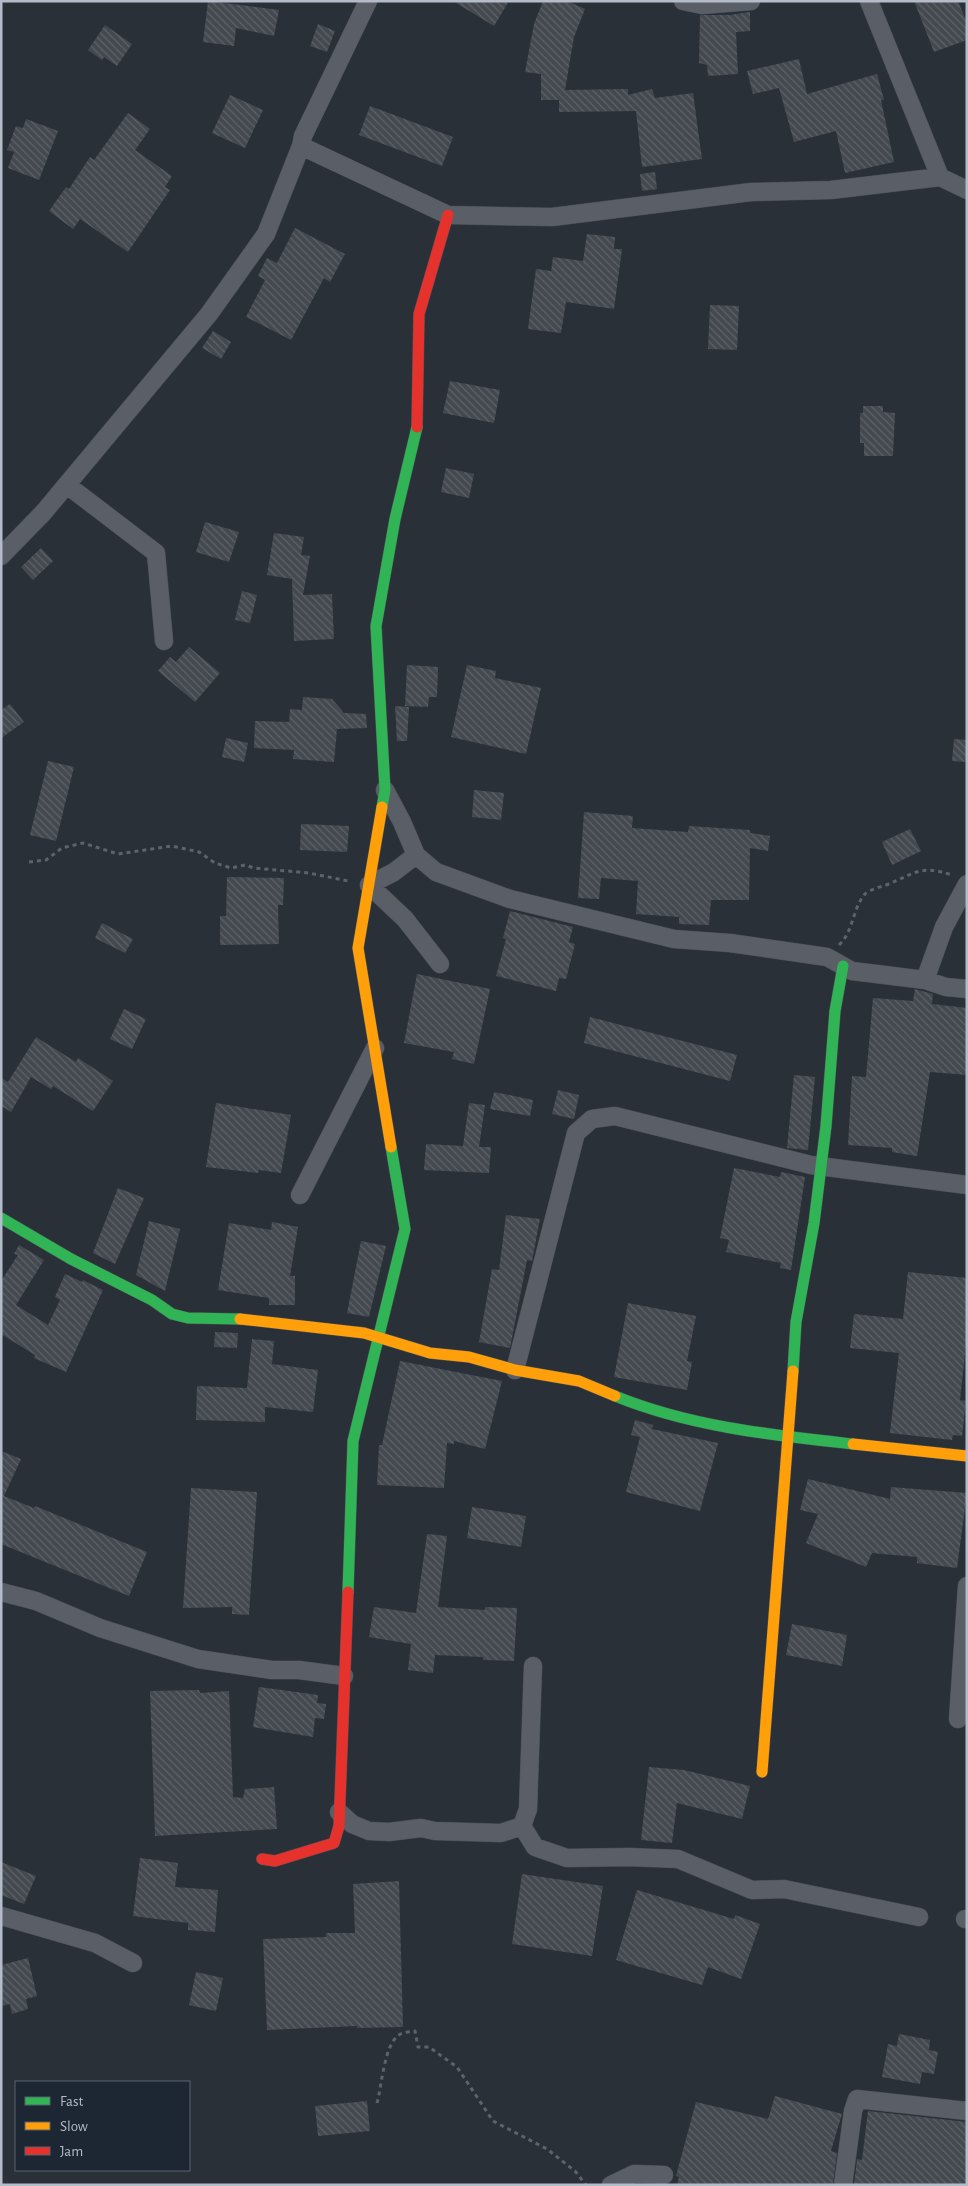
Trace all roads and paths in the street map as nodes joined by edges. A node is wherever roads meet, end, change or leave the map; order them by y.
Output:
1 (368, 1) edge
2 (683, 1) edge
3 (751, 1) edge
4 (869, 1) edge
5 (302, 146) junction
6 (940, 177) junction
7 (967, 190) edge
8 (448, 215) junction
9 (67, 485) junction
10 (1, 556) edge
11 (164, 641) dead end
12 (385, 790) junction
13 (416, 855) junction
14 (29, 862) dead end
15 (963, 881) edge
16 (369, 885) junction
17 (827, 957) junction
18 (440, 964) dead end
19 (842, 966) junction
20 (925, 980) junction
21 (967, 989) edge
22 (375, 1048) junction
23 (821, 1166) junction
24 (967, 1185) edge
25 (300, 1195) dead end
26 (1, 1218) edge
27 (378, 1340) junction
28 (514, 1370) junction
29 (790, 1437) junction
30 (967, 1456) edge
31 (967, 1586) edge
32 (1, 1592) edge
33 (533, 1666) dead end
34 (344, 1676) junction
35 (958, 1719) dead end
36 (762, 1772) dead end
37 (339, 1812) junction
38 (522, 1826) junction
39 (262, 1859) dead end
40 (1, 1916) edge
41 (919, 1917) dead end
42 (133, 1963) dead end
43 (376, 2103) dead end
44 (967, 2111) edge
45 (664, 2176) dead end
46 (586, 2185) edge
47 (611, 2185) edge
48 (843, 2185) edge

1 - 5 street
2 - 3 street
4 - 6 street
5 - 8 street
5 - 9 street
6 - 7 street
6 - 8 street
8 - 12 street
9 - 10 street
9 - 11 street
12 - 13 street
12 - 16 street
13 - 16 street
13 - 17 street
14 - 16 path
15 - 17 path
15 - 20 street
16 - 18 street
16 - 22 street
17 - 19 street
19 - 20 street
19 - 23 street
20 - 21 street
22 - 25 street
22 - 27 street
23 - 24 street
23 - 28 street
23 - 29 street
26 - 27 street
27 - 28 street
27 - 34 street
28 - 29 street
29 - 30 street
29 - 36 street
31 - 35 street
32 - 34 street
33 - 38 street
34 - 37 street
37 - 38 street
37 - 39 street
38 - 41 street
40 - 42 street
43 - 46 path
44 - 48 street
45 - 47 street

